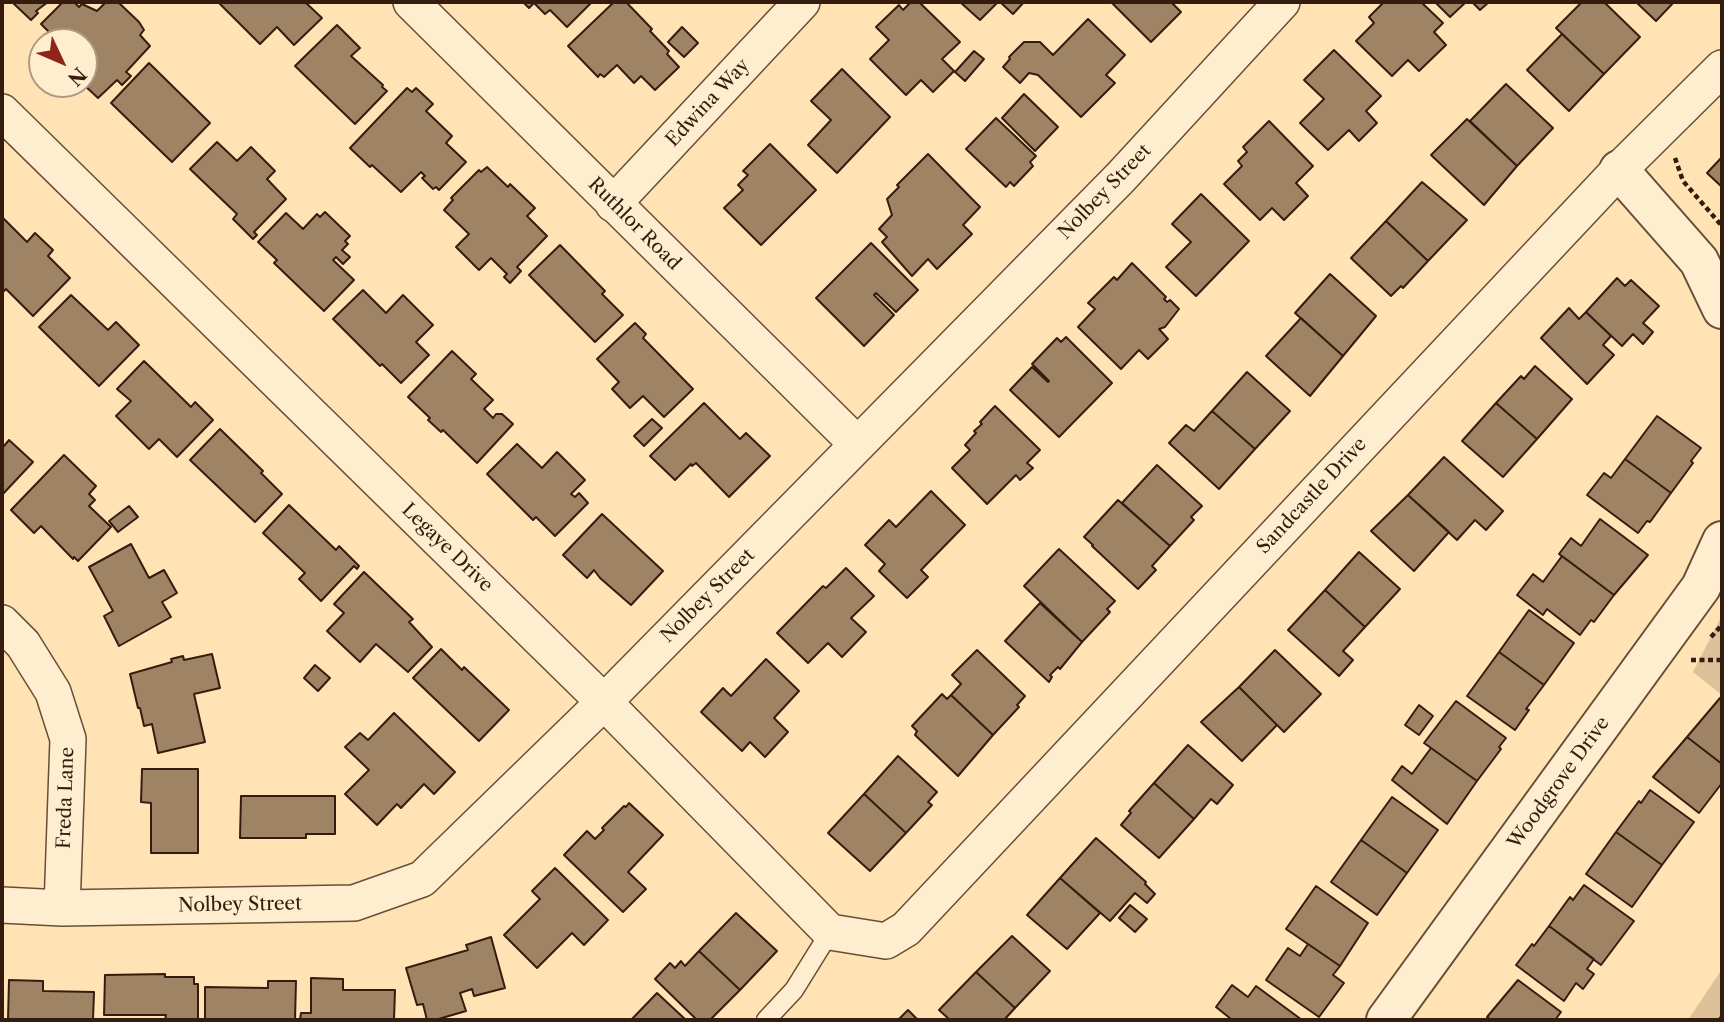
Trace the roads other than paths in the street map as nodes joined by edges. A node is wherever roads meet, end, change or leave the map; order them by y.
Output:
1 (411, 2) edge
2 (802, 2) edge
3 (1282, 2) edge
4 (1722, 68) edge
5 (2, 112) edge
6 (1619, 170) junction
7 (613, 204) junction
8 (1722, 310) edge
9 (857, 444) junction
10 (1722, 541) edge
11 (2, 623) edge
12 (604, 702) junction
13 (2, 905) edge
14 (62, 908) junction
15 (830, 932) junction
16 (766, 1020) edge
17 (1386, 1020) edge

1 - 7 street, Ruthlor Road
2 - 7 street, Edwina Way
3 - 9 street, Nolbey Street
4 - 6 street, Sandcastle Drive
5 - 12 street, Legaye Drive
6 - 8 street
6 - 15 street, Sandcastle Drive
7 - 9 street, Ruthlor Road
9 - 12 street, Nolbey Street
10 - 17 street, Woodgrove Drive
11 - 14 street, Freda Lane
12 - 14 street, Nolbey Street
12 - 15 street, Legaye Drive
13 - 14 street, Nolbey Street
15 - 16 lane

